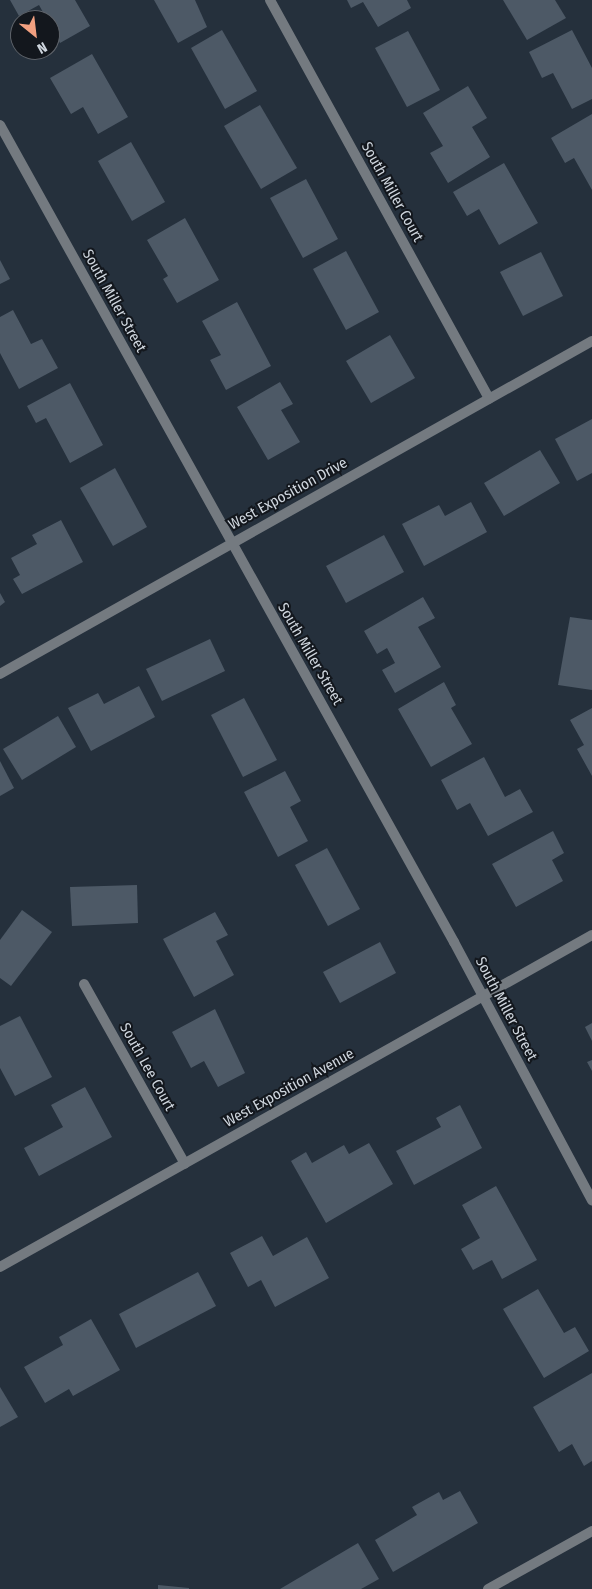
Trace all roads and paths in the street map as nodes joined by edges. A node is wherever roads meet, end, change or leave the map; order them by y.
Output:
1 (270, 0) edge
2 (0, 125) edge
3 (592, 342) edge
4 (489, 399) junction
5 (229, 544) junction
6 (0, 674) edge
7 (592, 936) edge
8 (84, 984) dead end
9 (483, 996) junction
10 (184, 1164) junction
11 (592, 1200) edge
12 (0, 1266) edge
13 (592, 1531) edge
14 (488, 1589) edge

1 - 4 street, South Miller Court
2 - 5 street, South Miller Street
3 - 4 street, West Exposition Drive
4 - 5 street, West Exposition Drive
5 - 6 street, West Exposition Drive
5 - 9 street, South Miller Street
7 - 9 street, West Exposition Avenue
8 - 10 street, South Lee Court
9 - 10 street, West Exposition Avenue
9 - 11 street, South Miller Street
10 - 12 street, West Exposition Avenue
13 - 14 street

